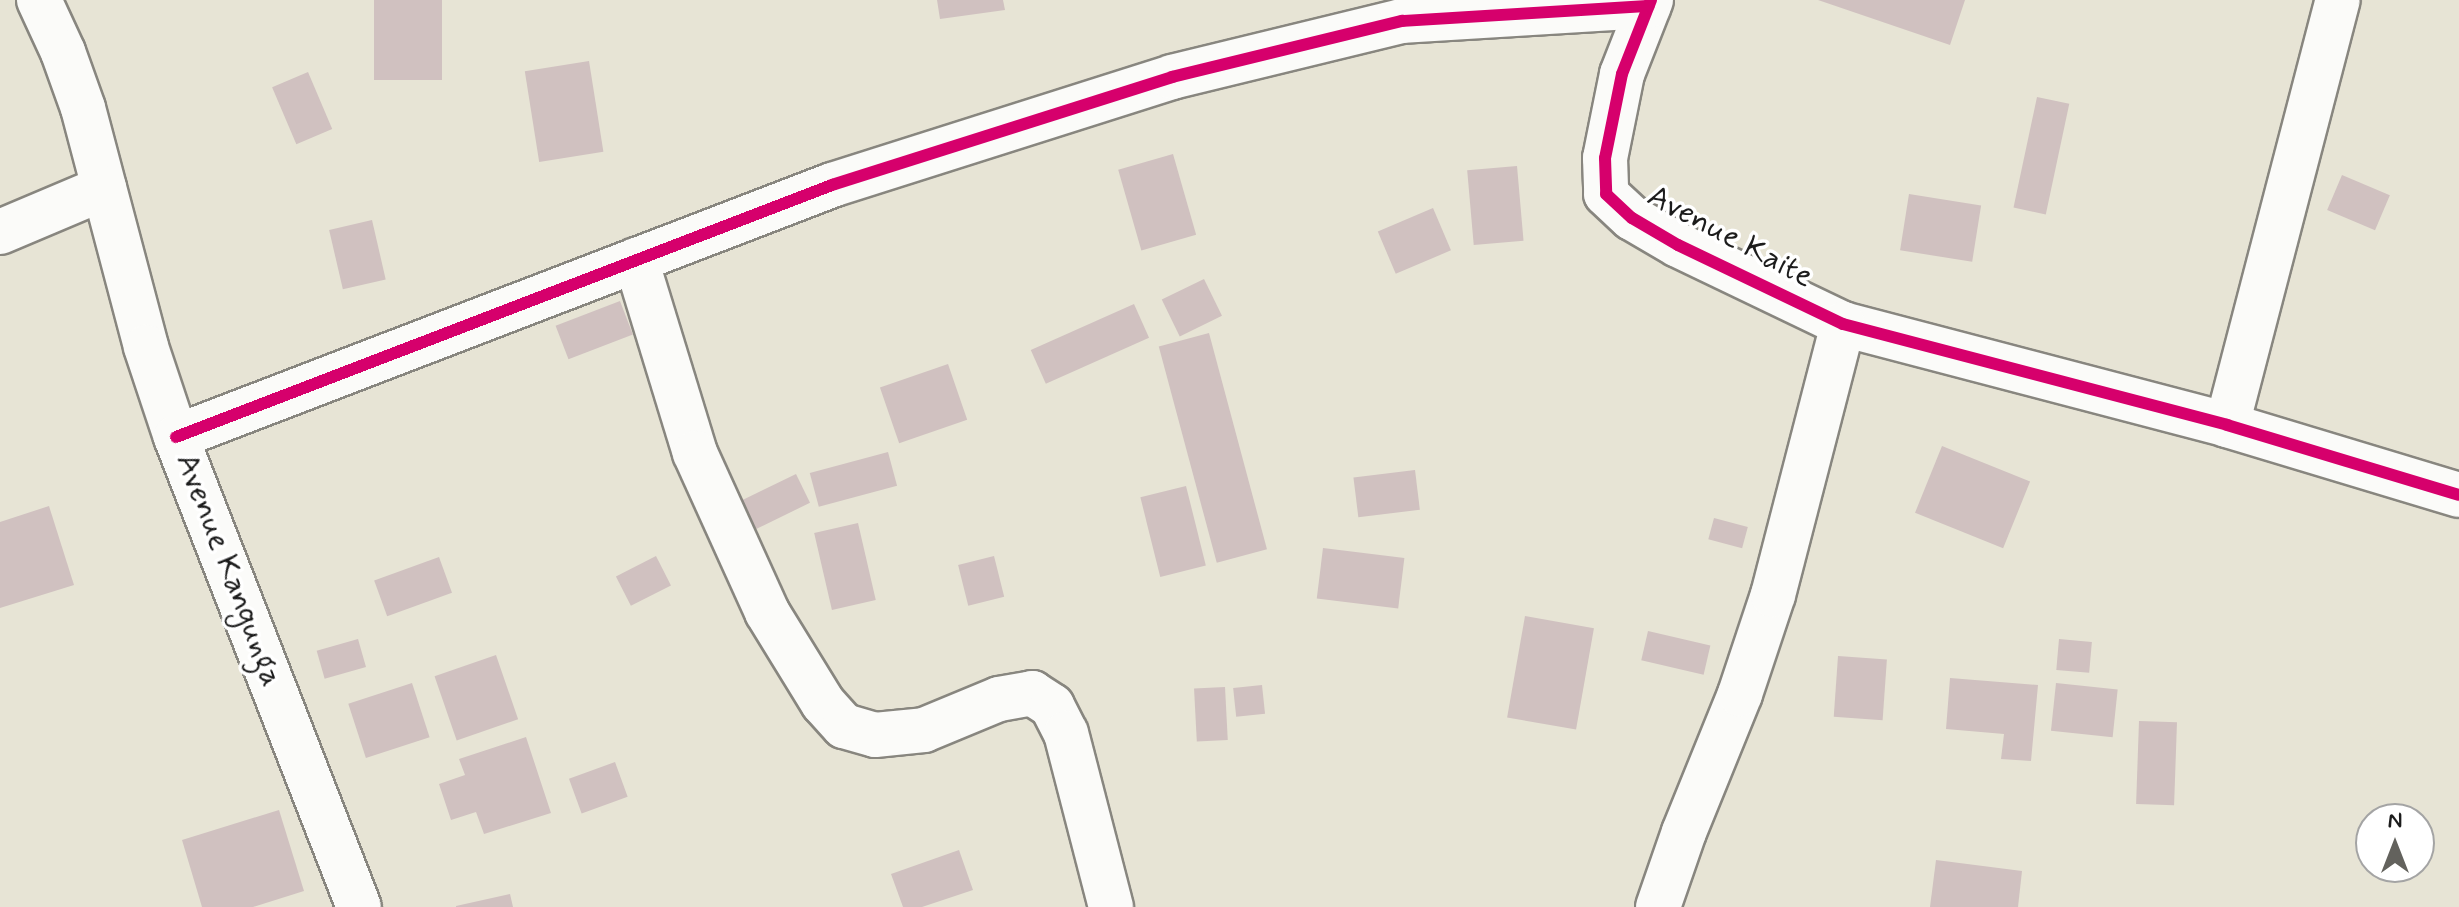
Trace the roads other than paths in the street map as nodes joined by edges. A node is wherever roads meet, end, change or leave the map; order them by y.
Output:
1 (39, 0) edge
2 (2338, 0) edge
3 (1650, 3) edge
4 (104, 188) junction
5 (0, 232) edge
6 (636, 260) junction
7 (1843, 324) junction
8 (2227, 425) junction
9 (176, 437) junction
10 (2459, 495) edge
11 (359, 907) edge
12 (1111, 907) edge
13 (1658, 907) edge

1 - 4 street, Avenue Kangunga
2 - 8 street
3 - 6 street
3 - 7 street, Avenue Kaite
4 - 5 street
4 - 9 street, Avenue Kangunga
6 - 9 street
6 - 12 street
7 - 8 street
7 - 13 street
8 - 10 street
9 - 11 street, Avenue Kangunga

